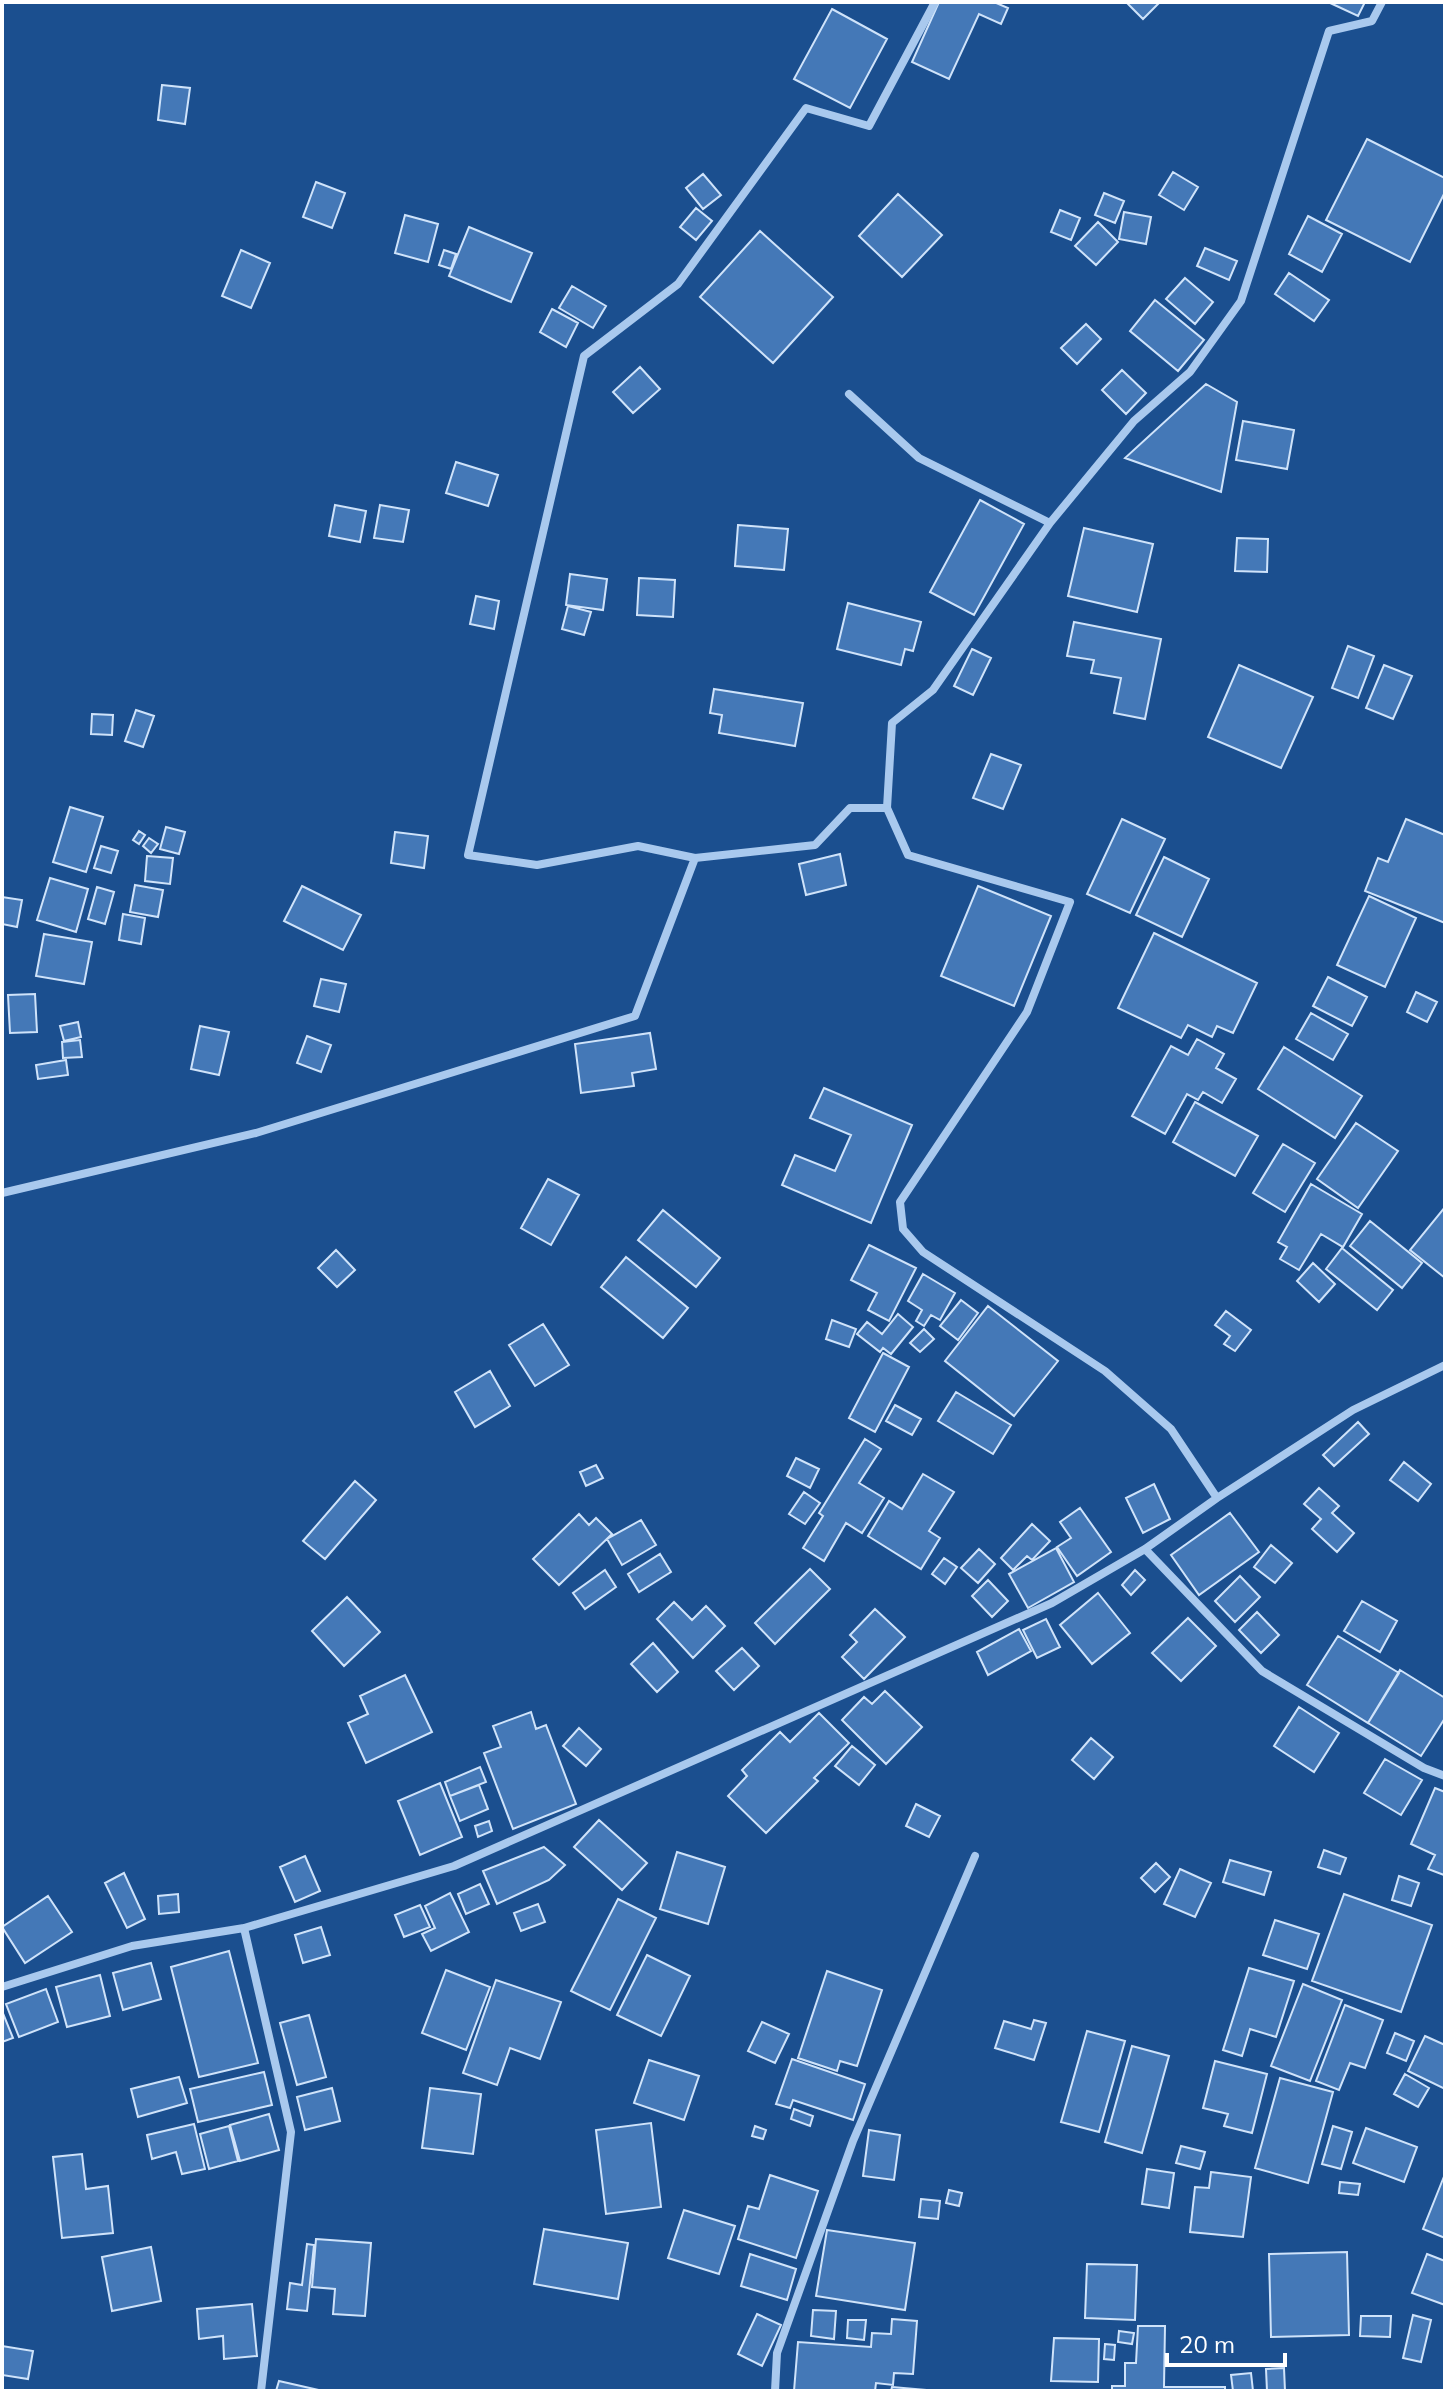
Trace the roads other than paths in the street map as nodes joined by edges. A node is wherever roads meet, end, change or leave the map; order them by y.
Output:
1 (935, 2) edge
2 (1382, 2) edge
3 (849, 394) dead end
4 (1050, 523) junction
5 (887, 808) junction
6 (695, 858) junction
7 (2, 1193) edge
8 (1443, 1368) edge
9 (1217, 1498) junction
10 (1145, 1549) junction
11 (1445, 1776) edge
12 (975, 1856) dead end
13 (244, 1928) junction
14 (2, 1987) edge
15 (261, 2391) edge
16 (775, 2391) edge

1 - 6 street
2 - 4 street
3 - 4 street
4 - 5 street
5 - 6 street
5 - 9 street
6 - 7 street
8 - 9 street
9 - 10 street
10 - 11 street
10 - 13 street
12 - 16 street
13 - 14 street
13 - 15 street

